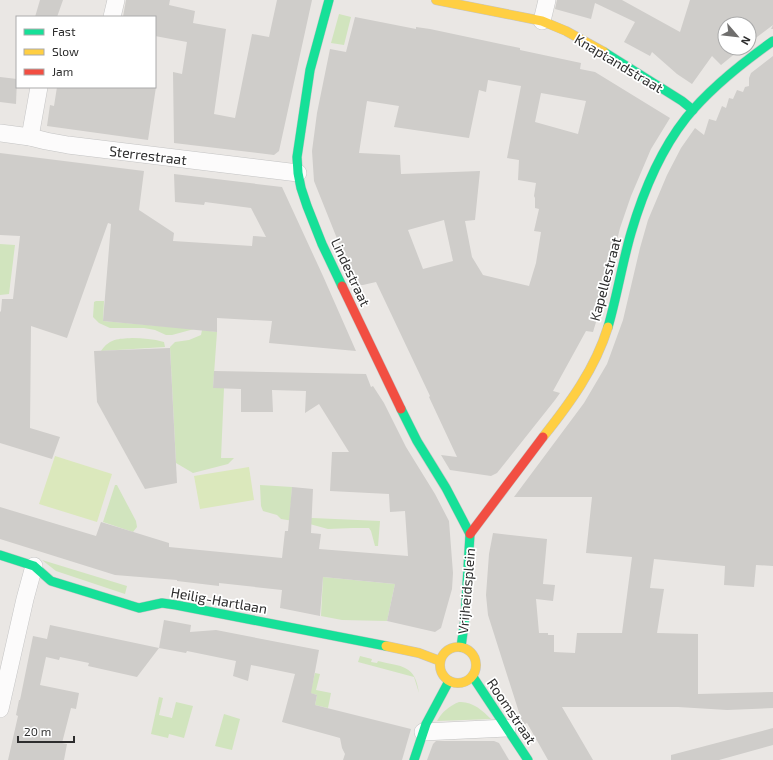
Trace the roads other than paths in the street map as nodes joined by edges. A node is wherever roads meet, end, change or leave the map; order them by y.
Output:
1 (116, 0) edge
2 (329, 0) edge
3 (436, 0) edge
4 (548, 0) edge
5 (112, 16) edge
6 (542, 21) junction
7 (773, 41) edge
8 (39, 88) edge
9 (693, 110) junction
10 (0, 133) edge
11 (30, 137) junction
12 (298, 173) junction
13 (470, 534) junction
14 (0, 556) edge
15 (34, 566) junction
16 (461, 647) junction
17 (440, 661) junction
18 (472, 677) junction
19 (449, 681) junction
20 (0, 709) edge
21 (507, 728) junction
22 (423, 732) junction
23 (414, 760) edge
24 (528, 760) edge

1 - 5 street
2 - 12 street, Lindestraat
3 - 6 street, Knaptandstraat
4 - 6 street
6 - 9 street, Knaptandstraat
7 - 9 street, Kapellestraat
8 - 11 street
9 - 13 street, Kapellestraat
10 - 11 street, Sterrestraat
11 - 12 street, Sterrestraat
12 - 13 street, Lindestraat
13 - 16 street, Vrijheidsplein
14 - 15 street, Heilig-Hartlaan
15 - 17 street, Heilig-Hartlaan
15 - 20 street
16 - 17 street, Vrijheidsplein
16 - 18 street, Vrijheidsplein
17 - 19 street
18 - 19 street
18 - 21 street, Roomstraat
19 - 22 street
21 - 22 street
21 - 24 street, Roomstraat
22 - 23 street

